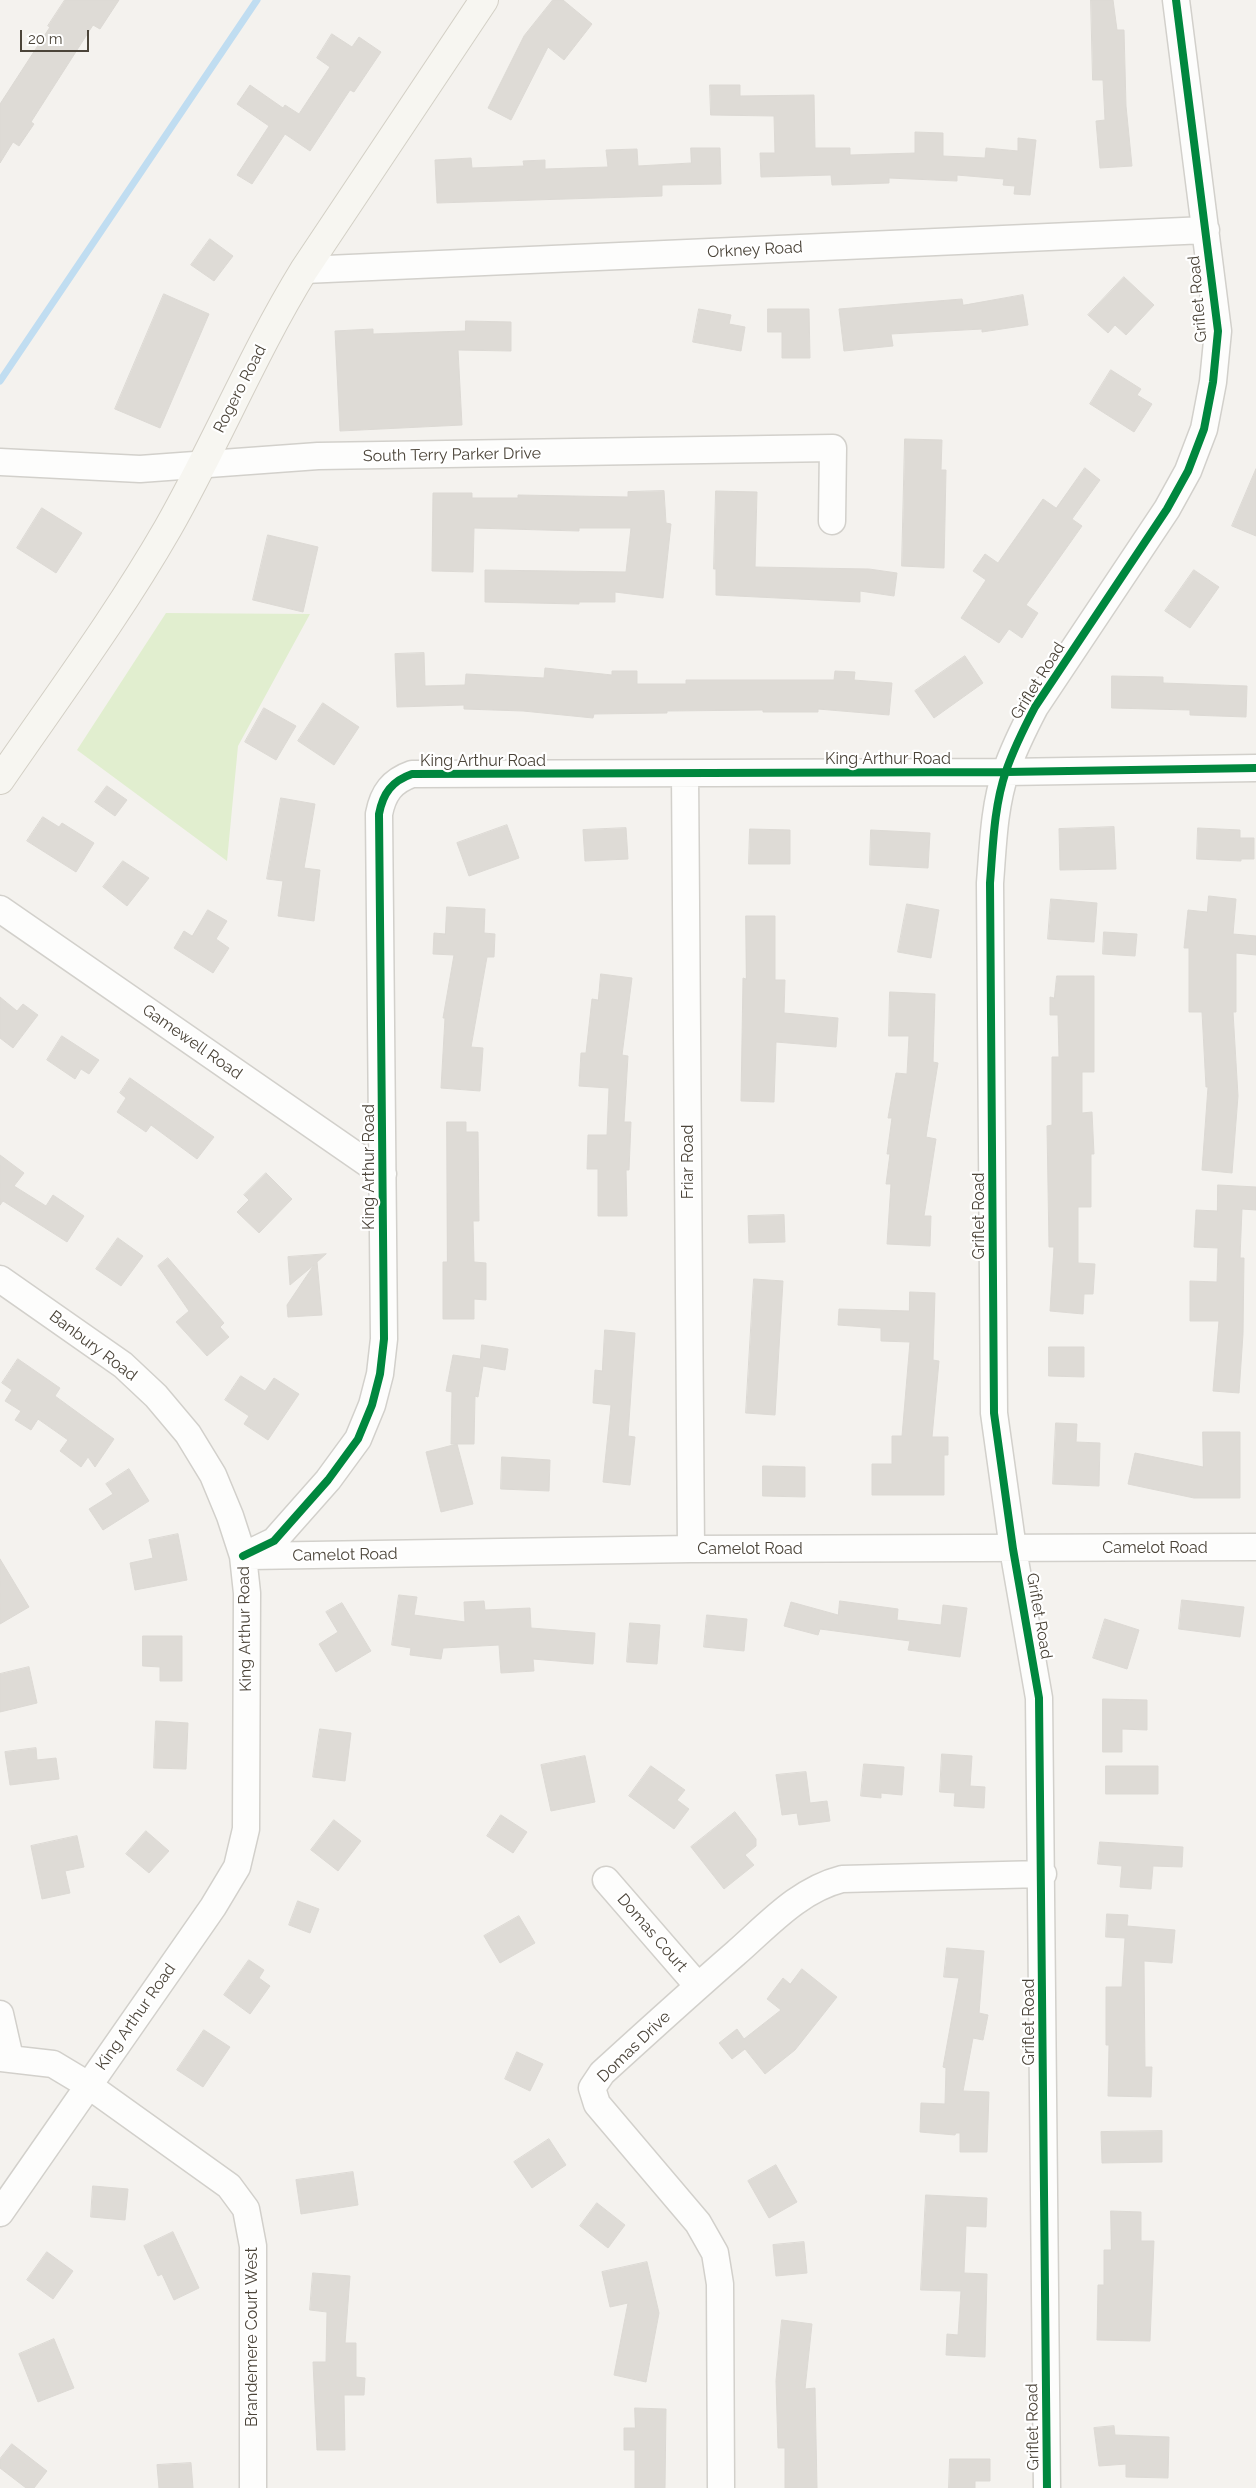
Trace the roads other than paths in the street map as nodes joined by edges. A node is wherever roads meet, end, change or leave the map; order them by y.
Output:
1 (484, 0) edge
2 (1176, 0) edge
3 (1206, 230) junction
4 (304, 270) junction
5 (0, 462) edge
6 (200, 464) junction
7 (832, 521) dead end
8 (1256, 768) edge
9 (1006, 772) junction
10 (685, 774) junction
11 (0, 780) edge
12 (0, 910) edge
13 (383, 1174) junction
14 (0, 1279) edge
15 (1256, 1547) edge
16 (1013, 1549) junction
17 (691, 1550) junction
18 (243, 1556) junction
19 (1043, 1874) junction
20 (606, 1880) dead end
21 (698, 1986) junction
22 (0, 2014) edge
23 (5, 2058) edge
24 (88, 2084) junction
25 (0, 2213) edge
26 (253, 2488) edge
27 (721, 2488) edge
28 (1047, 2488) edge

1 - 4 main road, Rogero Road
2 - 3 street, Griflet Road
3 - 4 street, Orkney Road
3 - 9 street, Griflet Road
4 - 6 main road, Rogero Road
5 - 6 street, South Terry Parker Drive
6 - 7 street, South Terry Parker Drive
6 - 11 main road, Rogero Road
8 - 9 street, King Arthur Road
9 - 10 street, King Arthur Road
9 - 16 street, Griflet Road
10 - 13 street, King Arthur Road
10 - 17 street, Friar Road
12 - 13 street, Gamewell Road
13 - 18 street, King Arthur Road
14 - 18 street, Banbury Road
15 - 16 street, Camelot Road
16 - 17 street, Camelot Road
16 - 19 street, Griflet Road
17 - 18 street, Camelot Road
18 - 24 street, King Arthur Road
19 - 21 street, Domas Drive
19 - 28 street, Griflet Road
20 - 21 street, Domas Court
21 - 27 street, Domas Drive
22 - 23 street
23 - 24 street, Brandemere Court West
24 - 25 street, King Arthur Road
24 - 26 street, Brandemere Court West

